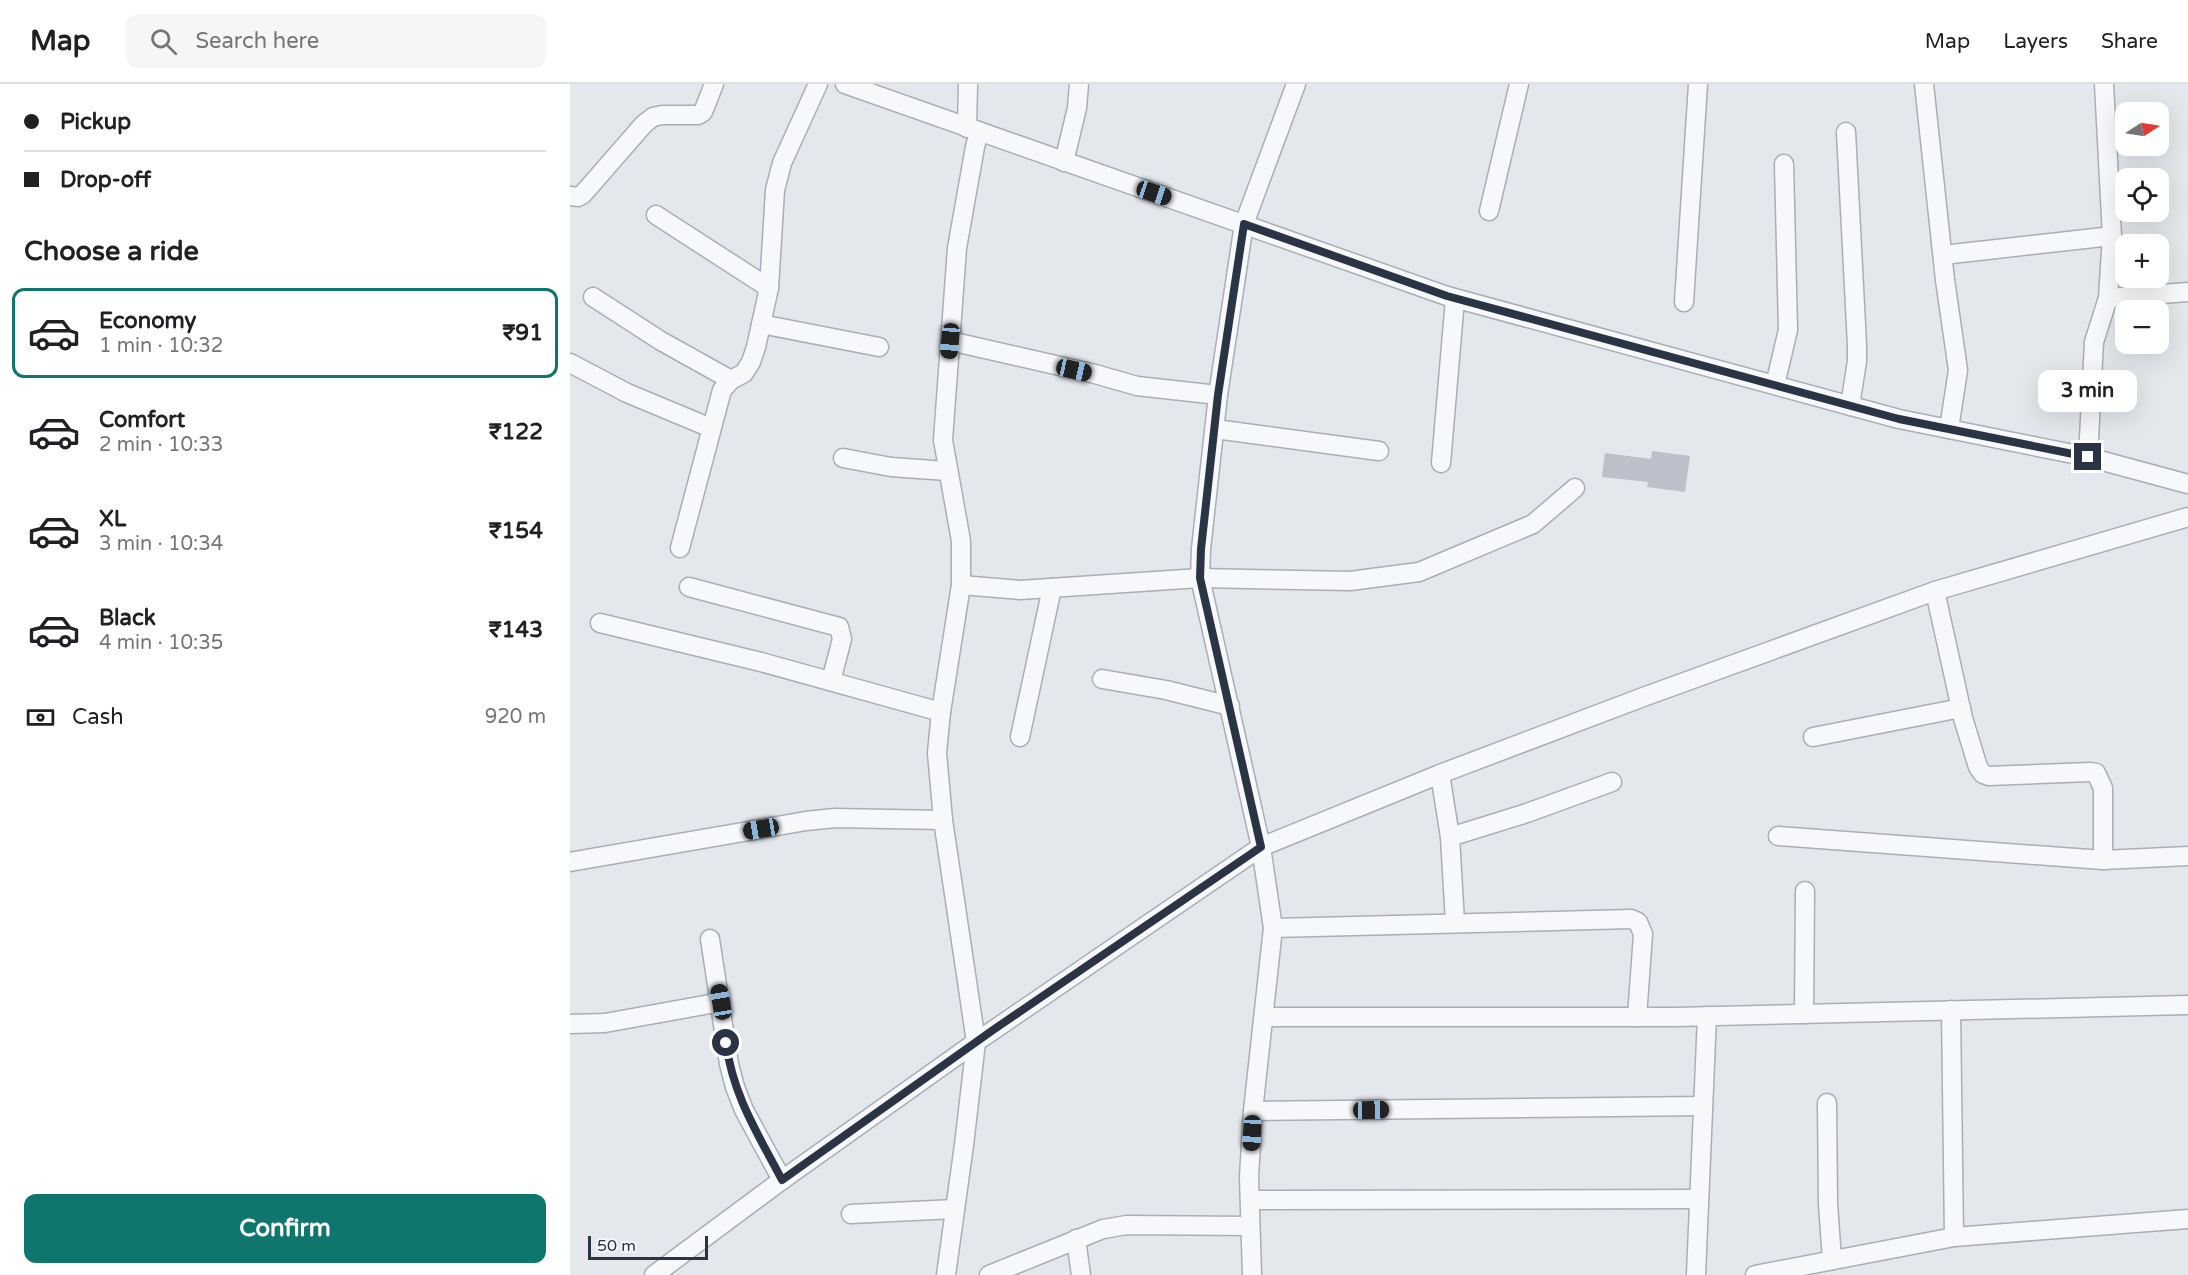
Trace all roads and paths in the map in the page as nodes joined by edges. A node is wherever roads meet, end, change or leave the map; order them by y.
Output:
1 (714, 84) edge
2 (818, 84) edge
3 (968, 84) edge
4 (1079, 84) edge
5 (1296, 84) edge
6 (1519, 84) edge
7 (1698, 84) edge
8 (1924, 84) edge
9 (2104, 84) edge
10 (850, 85) edge
11 (973, 130) junction
12 (1846, 132) dead end
13 (1064, 162) junction
14 (1784, 164) dead end
15 (570, 196) edge
16 (1490, 211) dead end
17 (656, 215) dead end
18 (1244, 224) junction
19 (2112, 236) junction
20 (1943, 255) junction
21 (769, 288) junction
22 (2188, 292) edge
23 (593, 297) dead end
24 (1455, 298) junction
25 (2108, 298) junction
26 (1684, 302) dead end
27 (761, 324) junction
28 (950, 341) junction
29 (879, 347) dead end
30 (570, 363) edge
31 (731, 380) junction
32 (1775, 385) junction
33 (1218, 395) junction
34 (1850, 406) junction
35 (711, 428) junction
36 (1215, 429) junction
37 (1949, 429) junction
38 (1379, 451) dead end
39 (2088, 457) junction
40 (843, 458) dead end
41 (1441, 463) dead end
42 (947, 471) junction
43 (2188, 484) edge
44 (1575, 488) dead end
45 (2188, 517) edge
46 (680, 548) dead end
47 (1200, 578) junction
48 (961, 585) junction
49 (689, 587) dead end
50 (1052, 588) junction
51 (1935, 591) junction
52 (600, 623) dead end
53 (1102, 679) dead end
54 (831, 681) junction
55 (1230, 706) junction
56 (1960, 708) junction
57 (941, 712) junction
58 (1813, 736) dead end
59 (1020, 737) dead end
60 (1440, 774) junction
61 (1612, 782) dead end
62 (943, 820) junction
63 (1778, 836) dead end
64 (1450, 837) junction
65 (1261, 847) junction
66 (2188, 856) edge
67 (2103, 860) junction
68 (570, 862) edge
69 (1805, 891) dead end
70 (1455, 922) junction
71 (1272, 928) junction
72 (710, 939) dead end
73 (721, 1002) junction
74 (2188, 1005) edge
75 (1951, 1010) junction
76 (1804, 1014) junction
77 (1707, 1016) junction
78 (1264, 1017) junction
79 (1637, 1017) junction
80 (570, 1024) edge
81 (976, 1042) junction
82 (1827, 1103) dead end
83 (1703, 1106) junction
84 (1253, 1111) junction
85 (782, 1180) junction
86 (1699, 1199) junction
87 (1250, 1200) junction
88 (955, 1209) junction
89 (852, 1214) dead end
90 (2188, 1219) edge
91 (1250, 1226) junction
92 (1954, 1237) junction
93 (1076, 1239) junction
94 (1832, 1260) junction
95 (654, 1275) edge
96 (946, 1275) edge
97 (989, 1275) edge
98 (1081, 1275) edge
99 (1252, 1275) edge
100 (1696, 1275) edge
101 (1755, 1275) edge

1 - 15 street
2 - 21 street
3 - 11 street
4 - 13 street
5 - 18 street
6 - 16 street
7 - 26 street
8 - 20 street
9 - 19 street
10 - 11 street
11 - 13 street
11 - 28 street
12 - 34 street
13 - 18 street
14 - 32 street
17 - 21 street
18 - 24 street
18 - 33 street
19 - 20 street
19 - 25 street
20 - 37 street
21 - 27 street
22 - 25 street
23 - 31 street
24 - 32 street
24 - 41 street
25 - 39 street
27 - 29 street
27 - 31 street
28 - 33 street
28 - 42 street
30 - 35 street
31 - 35 street
32 - 34 street
33 - 36 street
34 - 37 street
35 - 46 street
36 - 38 street
36 - 47 street
37 - 39 street
39 - 43 street
40 - 42 street
42 - 48 street
44 - 47 street
45 - 51 street
47 - 50 street
47 - 55 street
48 - 50 street
48 - 57 street
49 - 54 street
50 - 59 street
51 - 56 street
51 - 60 street
52 - 54 street
53 - 55 street
54 - 57 street
55 - 65 street
56 - 58 street
56 - 67 street
57 - 62 street
60 - 64 street
60 - 65 street
61 - 64 street
62 - 68 street
62 - 81 street
63 - 67 street
64 - 70 street
65 - 71 street
65 - 81 street
66 - 67 street
69 - 76 street
70 - 71 street
70 - 79 street
71 - 78 street
72 - 73 street
73 - 80 street
73 - 85 street
74 - 75 street
75 - 76 street
75 - 92 street
76 - 77 street
77 - 79 street
77 - 83 street
78 - 79 street
78 - 84 street
81 - 85 street
81 - 88 street
82 - 94 street
83 - 84 street
83 - 86 street
84 - 87 street
85 - 95 street
86 - 87 street
86 - 100 street
87 - 91 street
88 - 89 street
88 - 96 street
90 - 92 street
91 - 93 street
91 - 99 street
92 - 94 street
93 - 97 street
93 - 98 street
94 - 101 street

